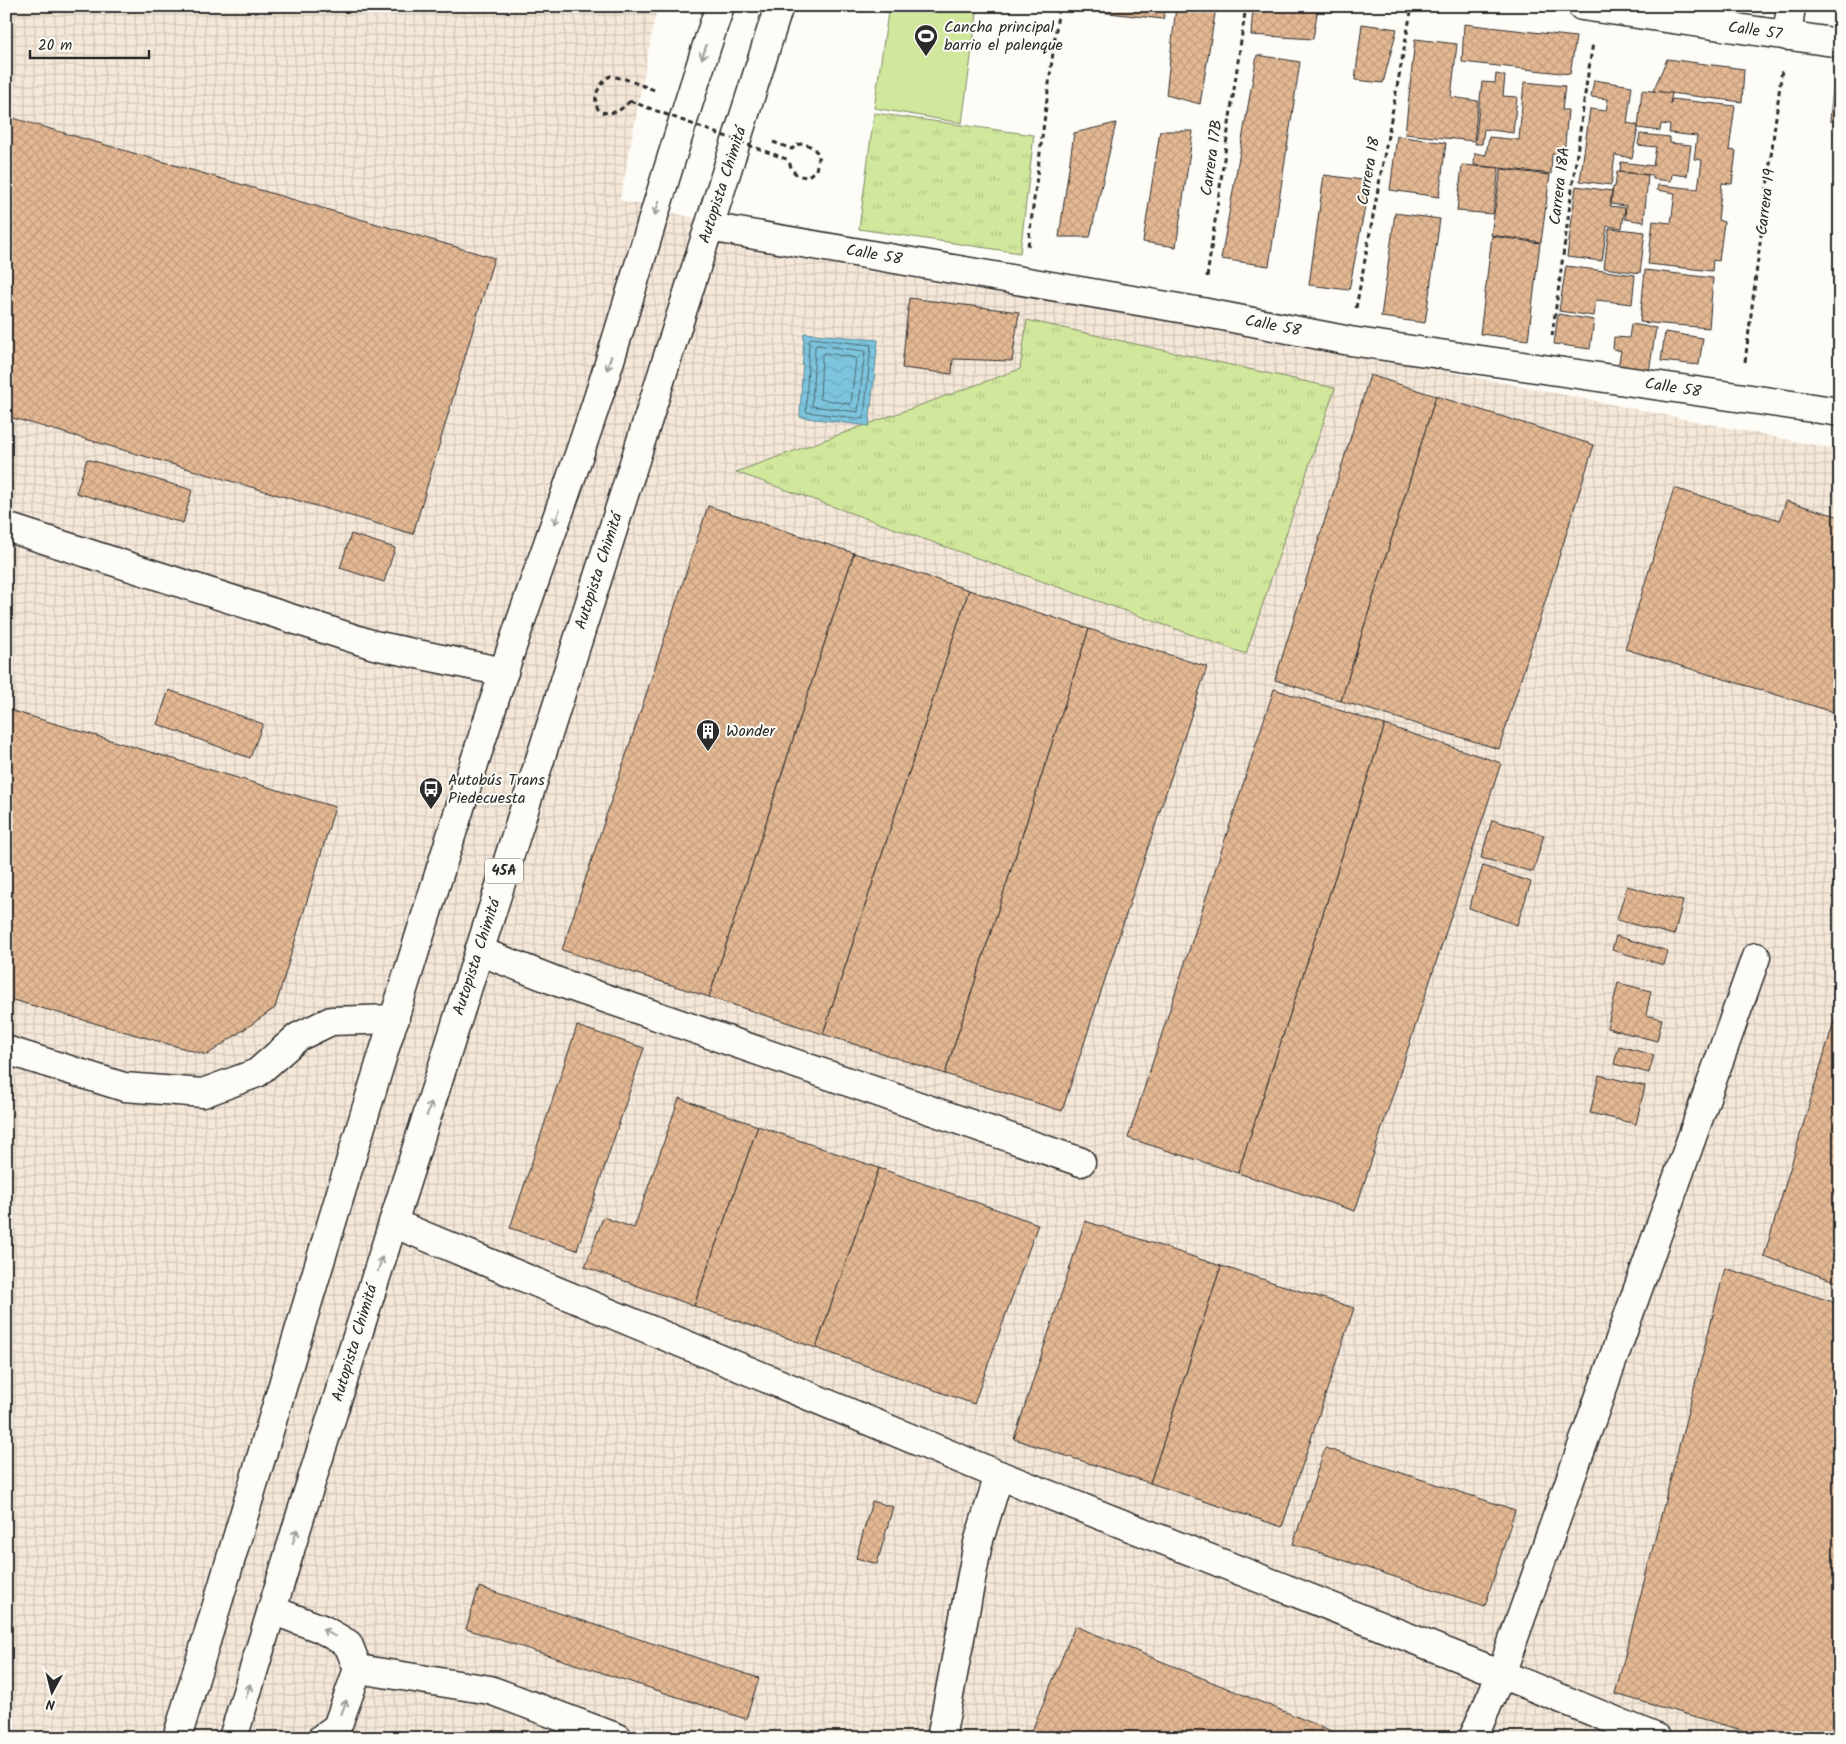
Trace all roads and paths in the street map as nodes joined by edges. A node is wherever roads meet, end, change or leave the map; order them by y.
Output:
1 (720, 6) edge
2 (779, 6) edge
3 (1059, 6) edge
4 (1246, 6) edge
5 (1412, 6) edge
6 (1791, 6) edge
7 (1591, 8) edge
8 (1787, 36) junction
9 (1840, 43) edge
10 (688, 102) junction
11 (741, 131) junction
12 (708, 227) junction
13 (1024, 282) junction
14 (1202, 312) junction
15 (1350, 341) junction
16 (1548, 369) junction
17 (1741, 398) junction
18 (1840, 412) edge
19 (6, 527) edge
20 (504, 672) junction
21 (479, 951) junction
22 (1756, 957) dead end
23 (395, 1019) junction
24 (6, 1050) edge
25 (1081, 1162) dead end
26 (393, 1222) junction
27 (999, 1476) junction
28 (272, 1610) junction
29 (358, 1669) junction
30 (1501, 1674) junction
31 (177, 1738) edge
32 (233, 1738) edge
33 (322, 1738) edge
34 (618, 1738) edge
35 (941, 1738) edge
36 (1473, 1738) edge
37 (1657, 1738) edge

1 -> 10 main road
2 - 11 main road, Autopista Chimitá / 45A
3 - 13 path
4 - 14 path, Carrera 17B
5 - 15 path, Carrera 18
6 - 8 main road
7 - 8 main road, Calle 57
7 - 16 path, Carrera 18A
8 - 9 main road, Calle 57
8 - 17 path, Carrera 19
10 - 11 path, bridge
10 -> 20 main road
11 - 12 main road, Autopista Chimitá / 45A
12 - 13 main road, Calle 58
12 - 21 main road, Autopista Chimitá / 45A
13 - 14 main road, Calle 58
14 - 15 main road, Calle 58
15 - 16 main road, Calle 58
16 - 17 main road, Calle 58
17 - 18 main road, Calle 58
19 - 20 main road
20 - 23 main road
21 - 25 main road
26 -> 21 main road, Autopista Chimitá / 45A
22 - 30 main road
23 - 24 main road
23 - 31 main road
26 - 27 main road
28 -> 26 main road, Autopista Chimitá / 45A
27 - 30 main road
27 - 35 main road
29 -> 28 main road
32 -> 28 main road, Autopista Chimitá / 45A
33 -> 29 main road
29 - 34 main road
30 - 36 main road
30 - 37 main road

